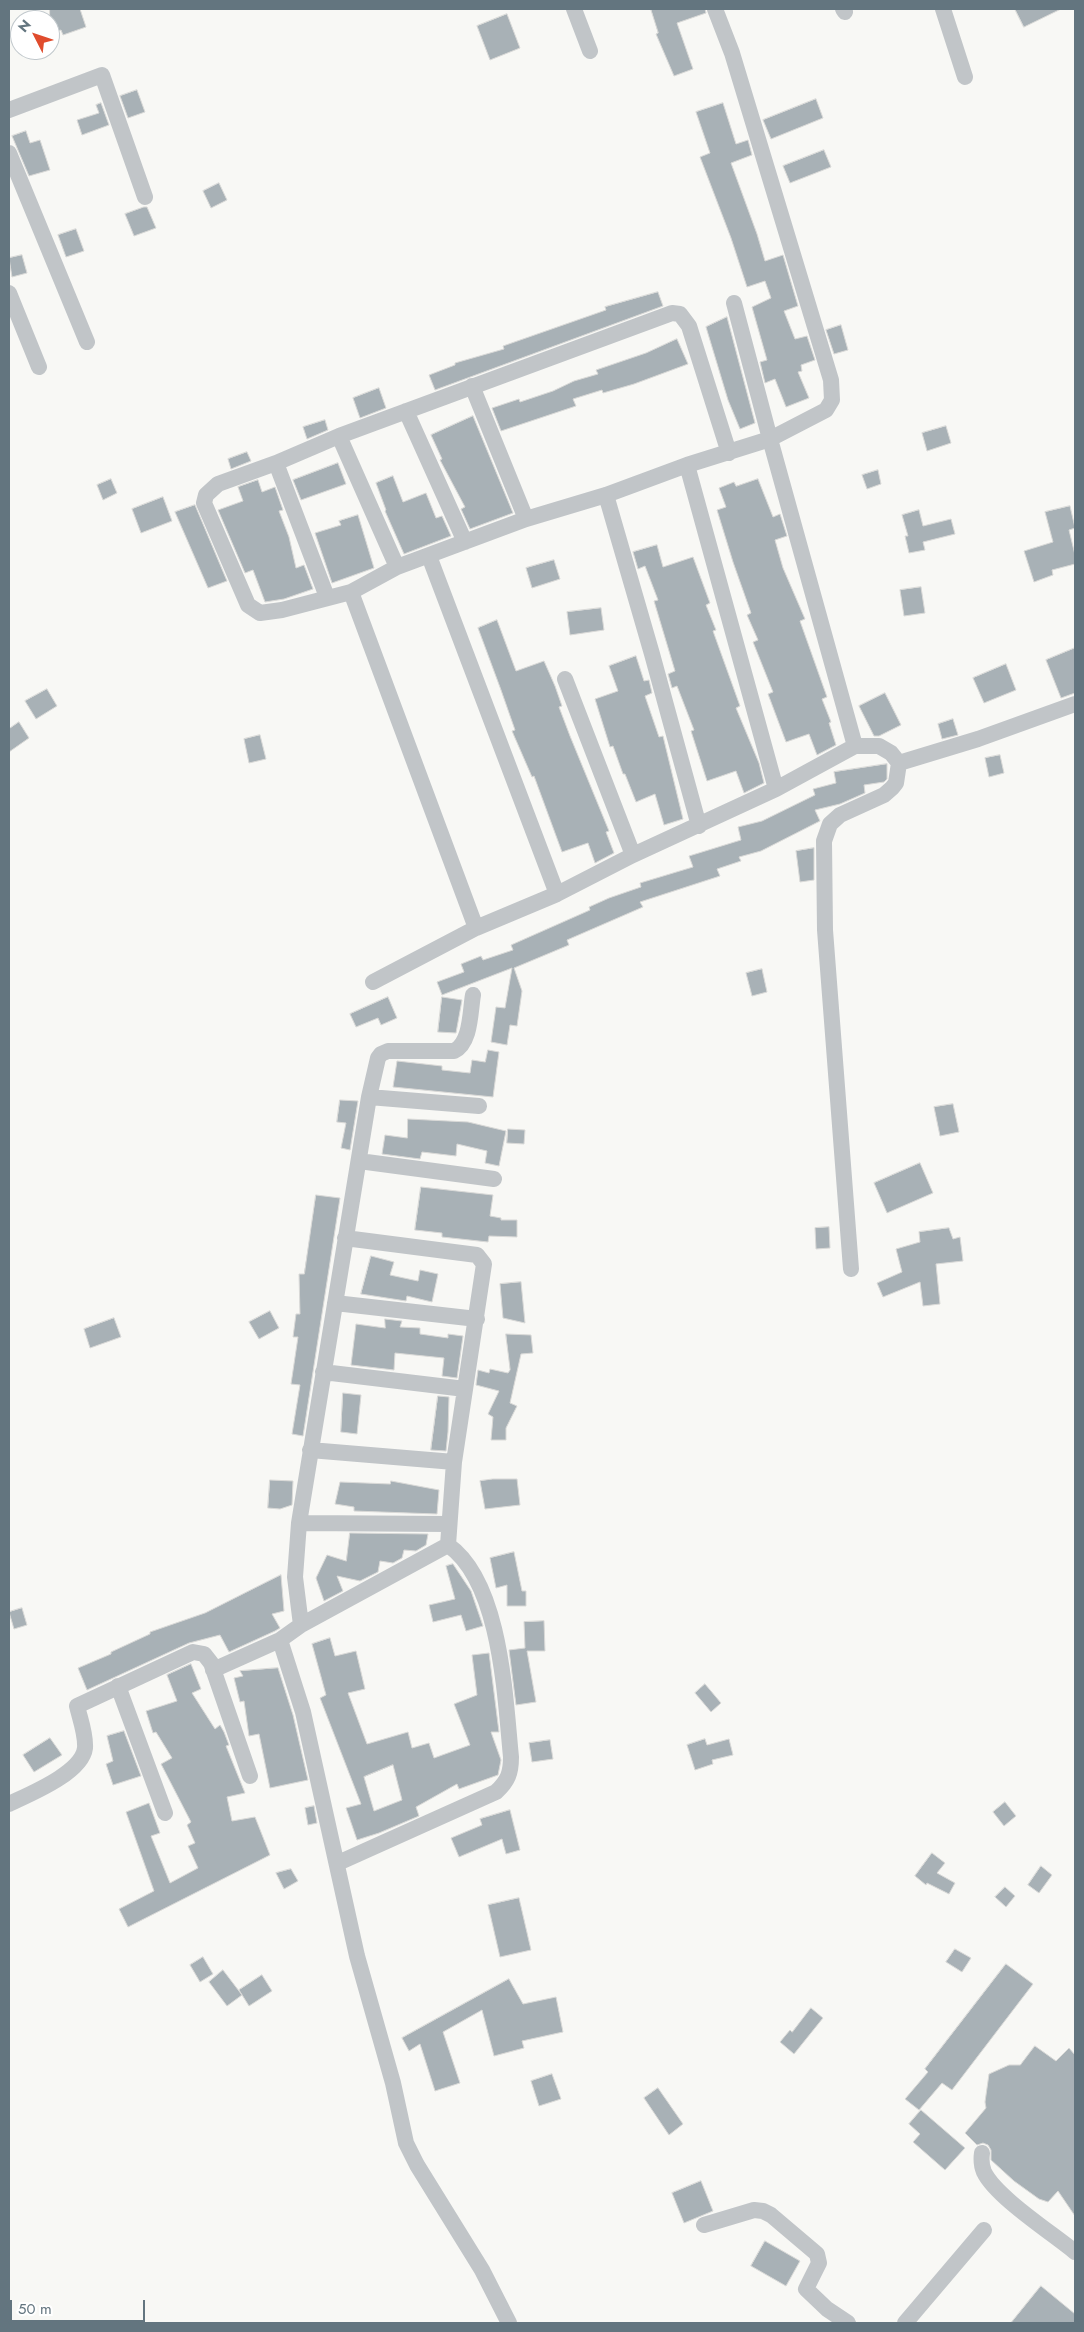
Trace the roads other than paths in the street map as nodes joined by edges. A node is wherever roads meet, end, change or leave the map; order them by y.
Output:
1 (574, 9) edge
2 (715, 9) edge
3 (943, 9) edge
4 (590, 51) dead end
5 (965, 77) dead end
6 (9, 110) edge
7 (9, 153) edge
8 (145, 197) dead end
9 (9, 293) edge
10 (734, 303) dead end
11 (87, 342) dead end
12 (39, 367) dead end
13 (472, 386) junction
14 (406, 411) junction
15 (339, 436) junction
16 (770, 439) junction
17 (729, 453) junction
18 (276, 463) junction
19 (687, 465) junction
20 (606, 495) junction
21 (526, 519) junction
22 (466, 542) junction
23 (429, 556) junction
24 (397, 568) junction
25 (351, 592) junction
26 (327, 597) junction
27 (564, 679) dead end
28 (1075, 704) edge
29 (855, 746) junction
30 (899, 764) junction
31 (776, 789) junction
32 (699, 826) junction
33 (633, 855) junction
34 (556, 894) junction
35 (476, 928) junction
36 (373, 982) dead end
37 (473, 995) dead end
38 (369, 1097) junction
39 (479, 1106) dead end
40 (359, 1161) junction
41 (494, 1179) dead end
42 (345, 1238) junction
43 (851, 1269) dead end
44 (335, 1304) junction
45 (477, 1319) junction
46 (323, 1372) junction
47 (466, 1389) junction
48 (310, 1450) junction
49 (454, 1462) junction
50 (299, 1523) junction
51 (448, 1524) junction
52 (448, 1545) junction
53 (301, 1625) junction
54 (280, 1640) junction
55 (213, 1670) junction
56 (118, 1686) junction
57 (250, 1776) dead end
58 (9, 1804) edge
59 (165, 1813) dead end
60 (338, 1863) junction
61 (982, 2153) dead end
62 (704, 2225) dead end
63 (984, 2230) dead end
64 (1075, 2252) edge
65 (509, 2323) edge
66 (848, 2323) edge
67 (905, 2323) edge

1 - 4 street
2 - 16 street
3 - 5 street
6 - 8 street
7 - 11 street
9 - 12 street
10 - 16 street
13 - 14 street
13 - 17 street
13 - 21 street
14 - 15 street
14 - 22 street
15 - 18 street
15 - 24 street
16 - 17 street
16 - 29 street
17 - 19 street
18 - 26 street
18 - 26 street
19 - 20 street
19 - 31 street
20 - 21 street
20 - 32 street
21 - 22 street
22 - 23 street
23 - 24 street
23 - 34 street
24 - 25 street
25 - 26 street
25 - 35 street
27 - 33 street
28 - 30 street
29 - 30 street
29 - 31 street
30 - 43 street
31 - 32 street
32 - 33 street
33 - 34 street
34 - 35 street
35 - 36 street
37 - 38 street
38 - 39 street
38 - 40 street
40 - 41 street
40 - 42 street
42 - 44 street
42 - 45 street
44 - 45 street
44 - 46 street
45 - 47 street
46 - 47 street
46 - 48 street
47 - 49 street
48 - 49 street
48 - 50 street
49 - 51 street
50 - 51 street
50 - 53 street
51 - 52 street
52 - 53 street
52 - 60 street
53 - 54 street
54 - 55 street
54 - 60 street
55 - 56 street
55 - 57 street
56 - 58 street
56 - 59 street
60 - 65 street
61 - 64 street
62 - 66 street
63 - 67 street

